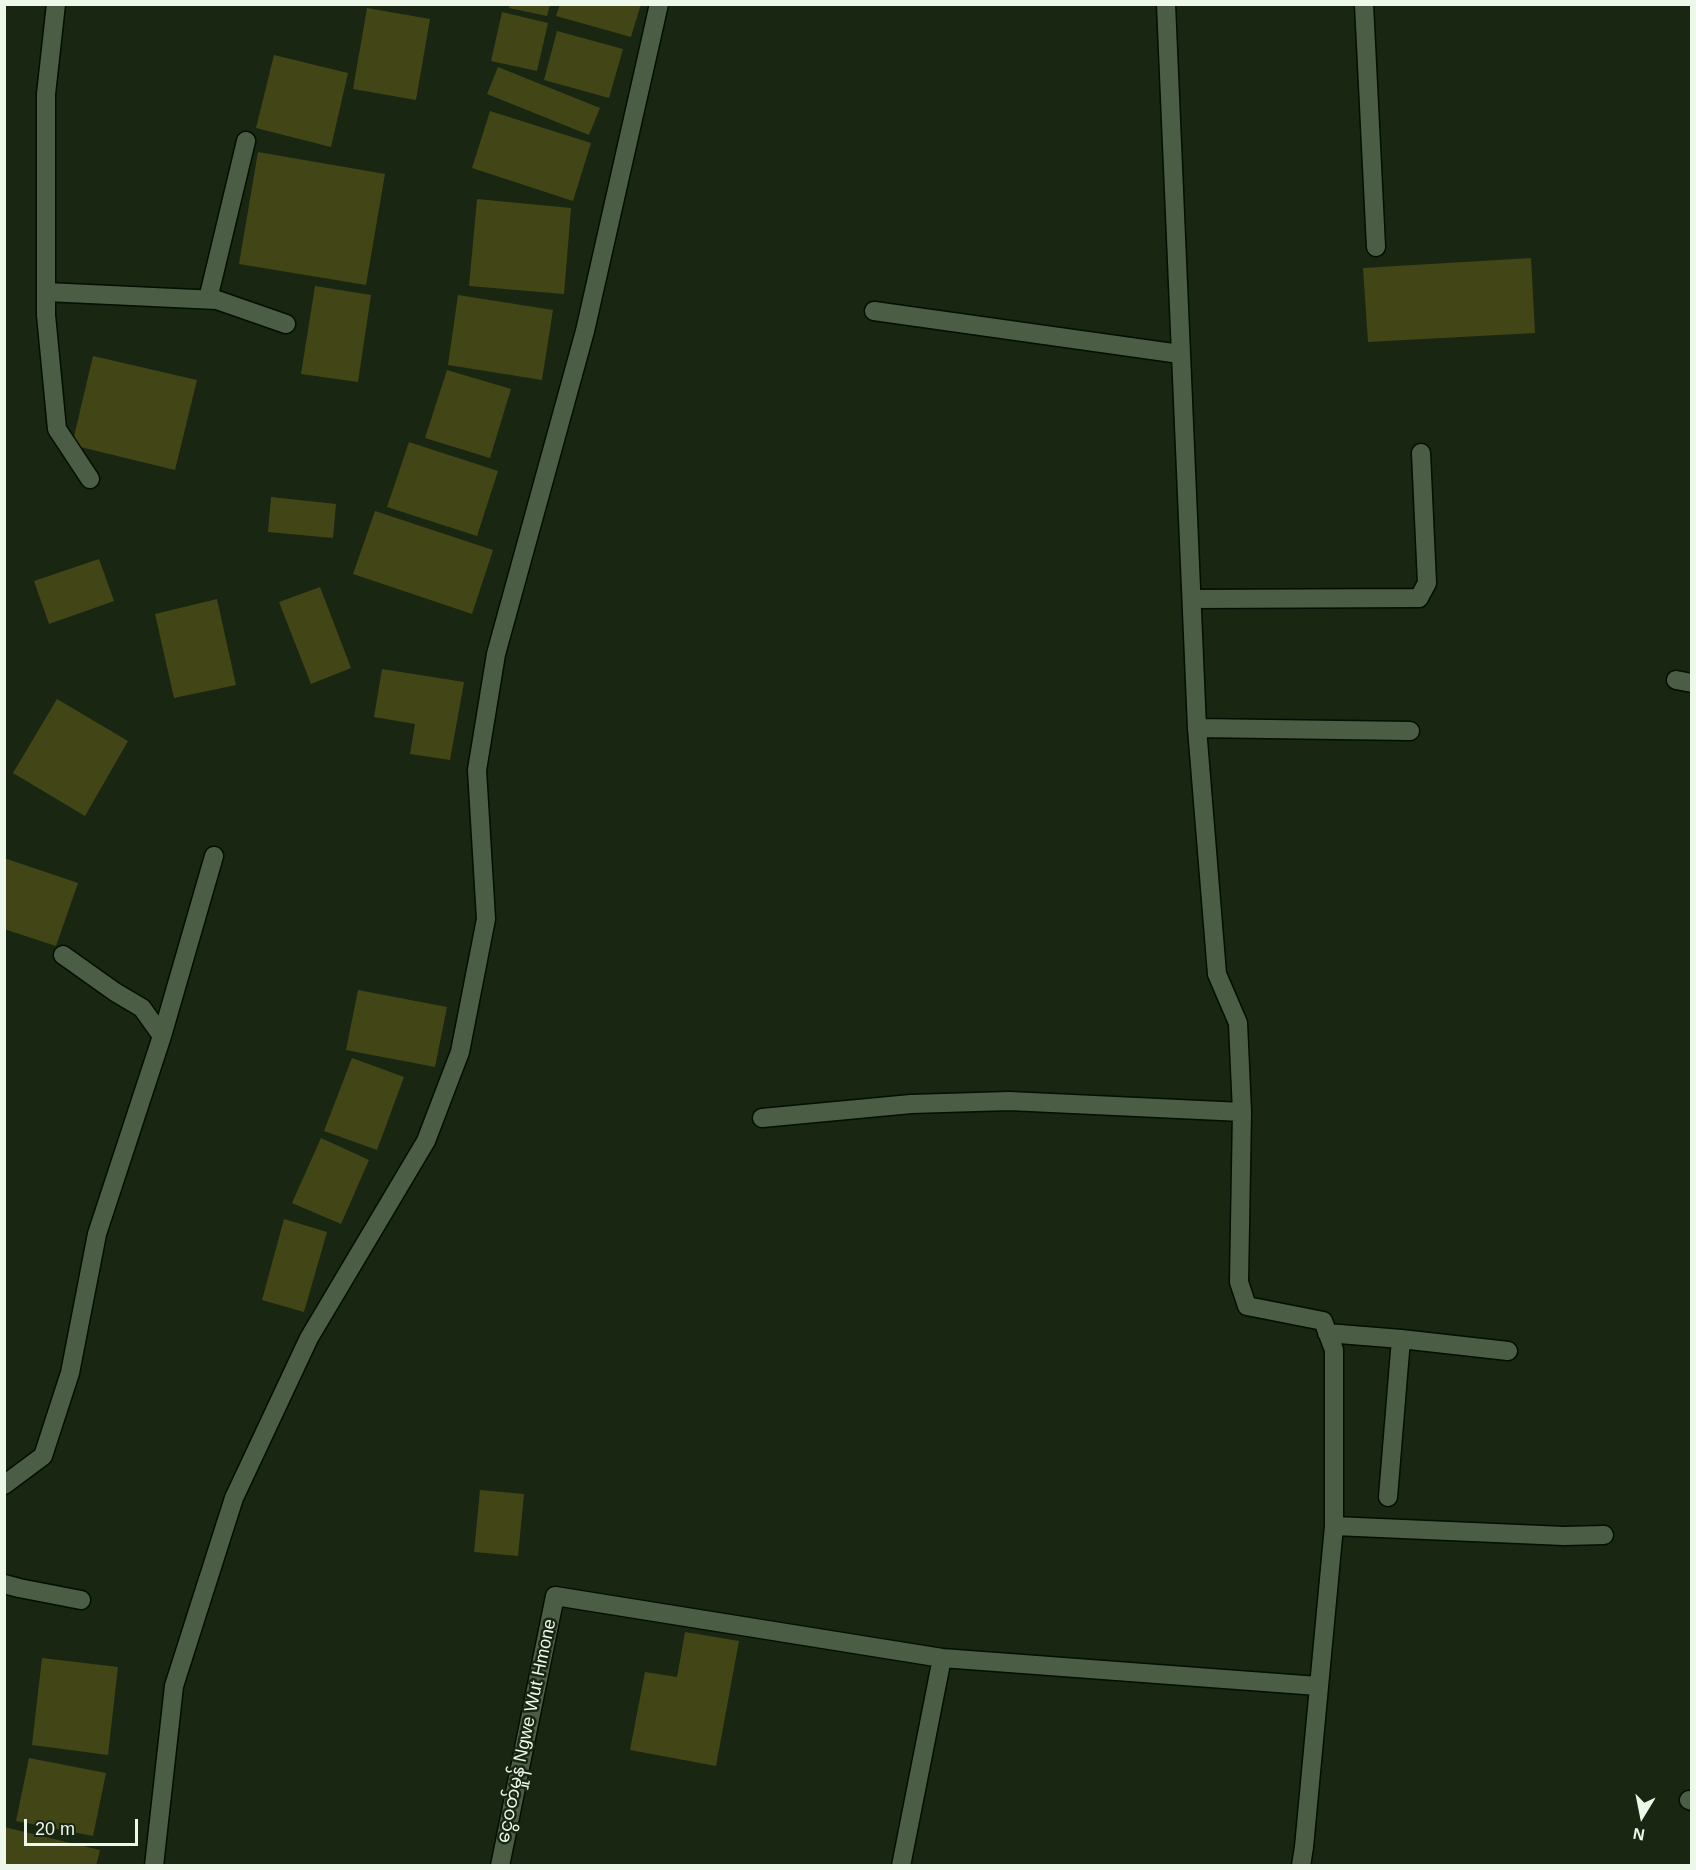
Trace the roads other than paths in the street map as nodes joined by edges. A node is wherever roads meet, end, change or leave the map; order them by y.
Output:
1 (56, 4) edge
2 (659, 4) edge
3 (1166, 4) edge
4 (1364, 4) edge
5 (246, 141) dead end
6 (1376, 247) dead end
7 (46, 292) junction
8 (208, 299) junction
9 (874, 311) dead end
10 (286, 324) dead end
11 (1180, 354) junction
12 (1421, 453) dead end
13 (90, 479) dead end
14 (1192, 599) junction
15 (1197, 728) junction
16 (1410, 731) dead end
17 (214, 856) dead end
18 (63, 955) dead end
19 (162, 1036) junction
20 (1242, 1112) junction
21 (762, 1118) dead end
22 (1327, 1333) junction
23 (1401, 1338) junction
24 (1508, 1351) dead end
25 (4, 1485) edge
26 (1388, 1497) dead end
27 (1334, 1526) junction
28 (1604, 1535) dead end
29 (4, 1584) edge
30 (81, 1600) dead end
31 (942, 1658) junction
32 (1318, 1686) junction
33 (154, 1866) edge
34 (500, 1866) edge
35 (901, 1866) edge
36 (1301, 1866) edge

1 - 7 street
2 - 33 street
3 - 11 street
4 - 6 street
5 - 8 street
7 - 8 street
7 - 13 street
8 - 10 street
9 - 11 street
11 - 14 street
12 - 14 street
14 - 15 street
15 - 16 street
15 - 20 street
17 - 19 street
18 - 19 street
19 - 25 street
20 - 21 street
20 - 22 street
22 - 23 street
22 - 27 street
23 - 24 street
23 - 26 street
27 - 28 street
27 - 32 street
29 - 30 street
31 - 32 street
31 - 34 street, ငွေဝတ်မှုန် Ngwe Wut Hmone
31 - 35 street
32 - 36 street

